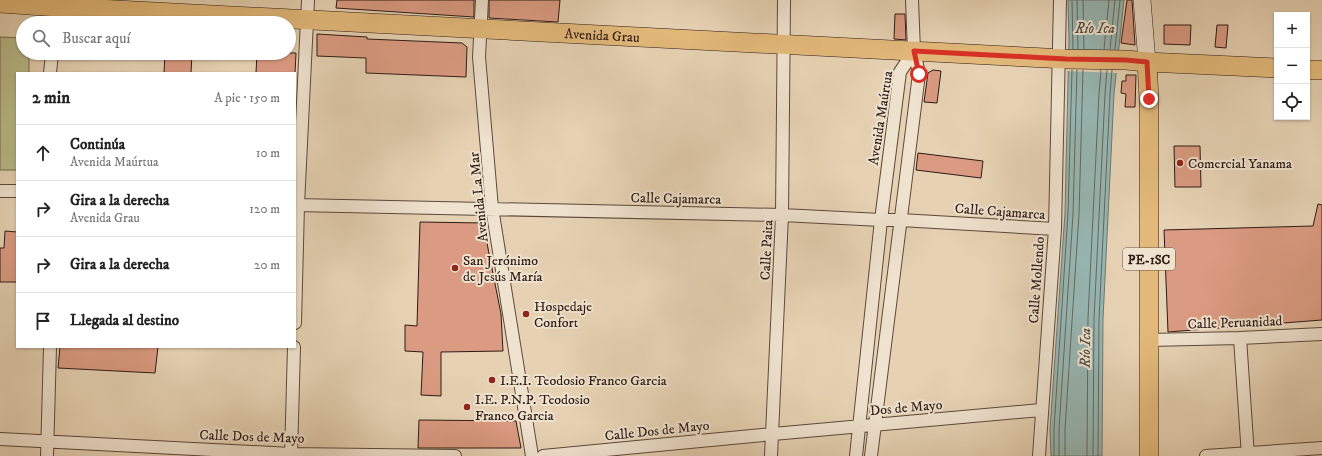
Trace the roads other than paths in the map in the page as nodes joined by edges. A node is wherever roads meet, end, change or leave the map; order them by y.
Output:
1 (308, 0) edge
2 (482, 0) edge
3 (784, 0) edge
4 (912, 0) edge
5 (1060, 0) edge
6 (1142, 0) edge
7 (0, 3) edge
8 (57, 10) edge
9 (208, 16) edge
10 (296, 20) edge
11 (308, 20) junction
12 (480, 29) junction
13 (783, 44) junction
14 (914, 51) junction
15 (1063, 59) junction
16 (51, 60) edge
17 (1147, 62) junction
18 (1274, 68) edge
19 (1310, 70) edge
20 (1322, 70) edge
21 (50, 72) edge
22 (0, 191) edge
23 (16, 191) edge
24 (297, 205) edge
25 (492, 208) junction
26 (782, 216) junction
27 (880, 220) junction
28 (900, 220) junction
29 (1055, 230) junction
30 (296, 264) edge
31 (1322, 334) edge
32 (1240, 338) junction
33 (1149, 340) junction
34 (50, 348) edge
35 (294, 348) edge
36 (1042, 410) junction
37 (874, 424) junction
38 (859, 427) junction
39 (773, 434) junction
40 (0, 439) edge
41 (47, 442) junction
42 (1322, 448) edge
43 (291, 455) edge
44 (1248, 455) edge
45 (47, 456) edge
46 (456, 456) edge
47 (532, 456) edge
48 (543, 456) edge
49 (771, 456) edge
50 (856, 456) edge
51 (871, 456) edge
52 (1039, 456) edge
53 (1149, 456) edge
54 (1206, 456) edge

1 - 11 street
2 - 12 street, Avenida La Mar
3 - 13 street, Calle Paita
4 - 14 street
5 - 15 street, Calle Mollendo
6 - 17 street
7 - 8 main road, Avenida Grau
8 - 9 main road, Avenida Grau
10 - 11 main road, Avenida Grau
11 - 12 main road, Avenida Grau
11 - 24 street
12 - 13 main road, Avenida Grau
12 - 25 street, Avenida La Mar
13 - 14 main road, Avenida Grau
13 - 26 street, Calle Paita
14 - 15 main road, Avenida Grau
14 - 27 street, Avenida Maúrtua
14 - 28 street
15 - 17 main road, Avenida Grau
15 - 29 street, Calle Mollendo
16 - 21 street
17 - 18 main road, Avenida Grau
17 - 33 main road, PE-1SC
19 - 20 main road
22 - 23 street
24 - 25 street, Calle Cajamarca
24 - 30 street
25 - 26 street, Calle Cajamarca
25 - 47 street, Avenida La Mar
26 - 27 street, Calle Cajamarca
26 - 39 street, Calle Paita
27 - 28 street, Calle Cajamarca
27 - 38 street, Avenida Maúrtua
28 - 29 street, Calle Cajamarca
28 - 37 street
29 - 36 street, Calle Mollendo
31 - 32 street, Calle Peruanidad
32 - 33 street, Calle Peruanidad
32 - 44 street
33 - 53 main road, PE-1SC
34 - 41 street
35 - 43 street
36 - 37 street, Dos de Mayo
36 - 52 street, Calle Mollendo
37 - 38 street, Dos de Mayo
37 - 51 street
38 - 39 street, Dos de Mayo
38 - 50 street, Avenida Maúrtua
39 - 48 street, Calle Dos de Mayo
39 - 49 street, Calle Paita
40 - 41 street, Calle Dos de Mayo
41 - 43 street, Calle Dos de Mayo
41 - 45 street
42 - 44 street
43 - 46 street, Calle Dos de Mayo
44 - 54 street

